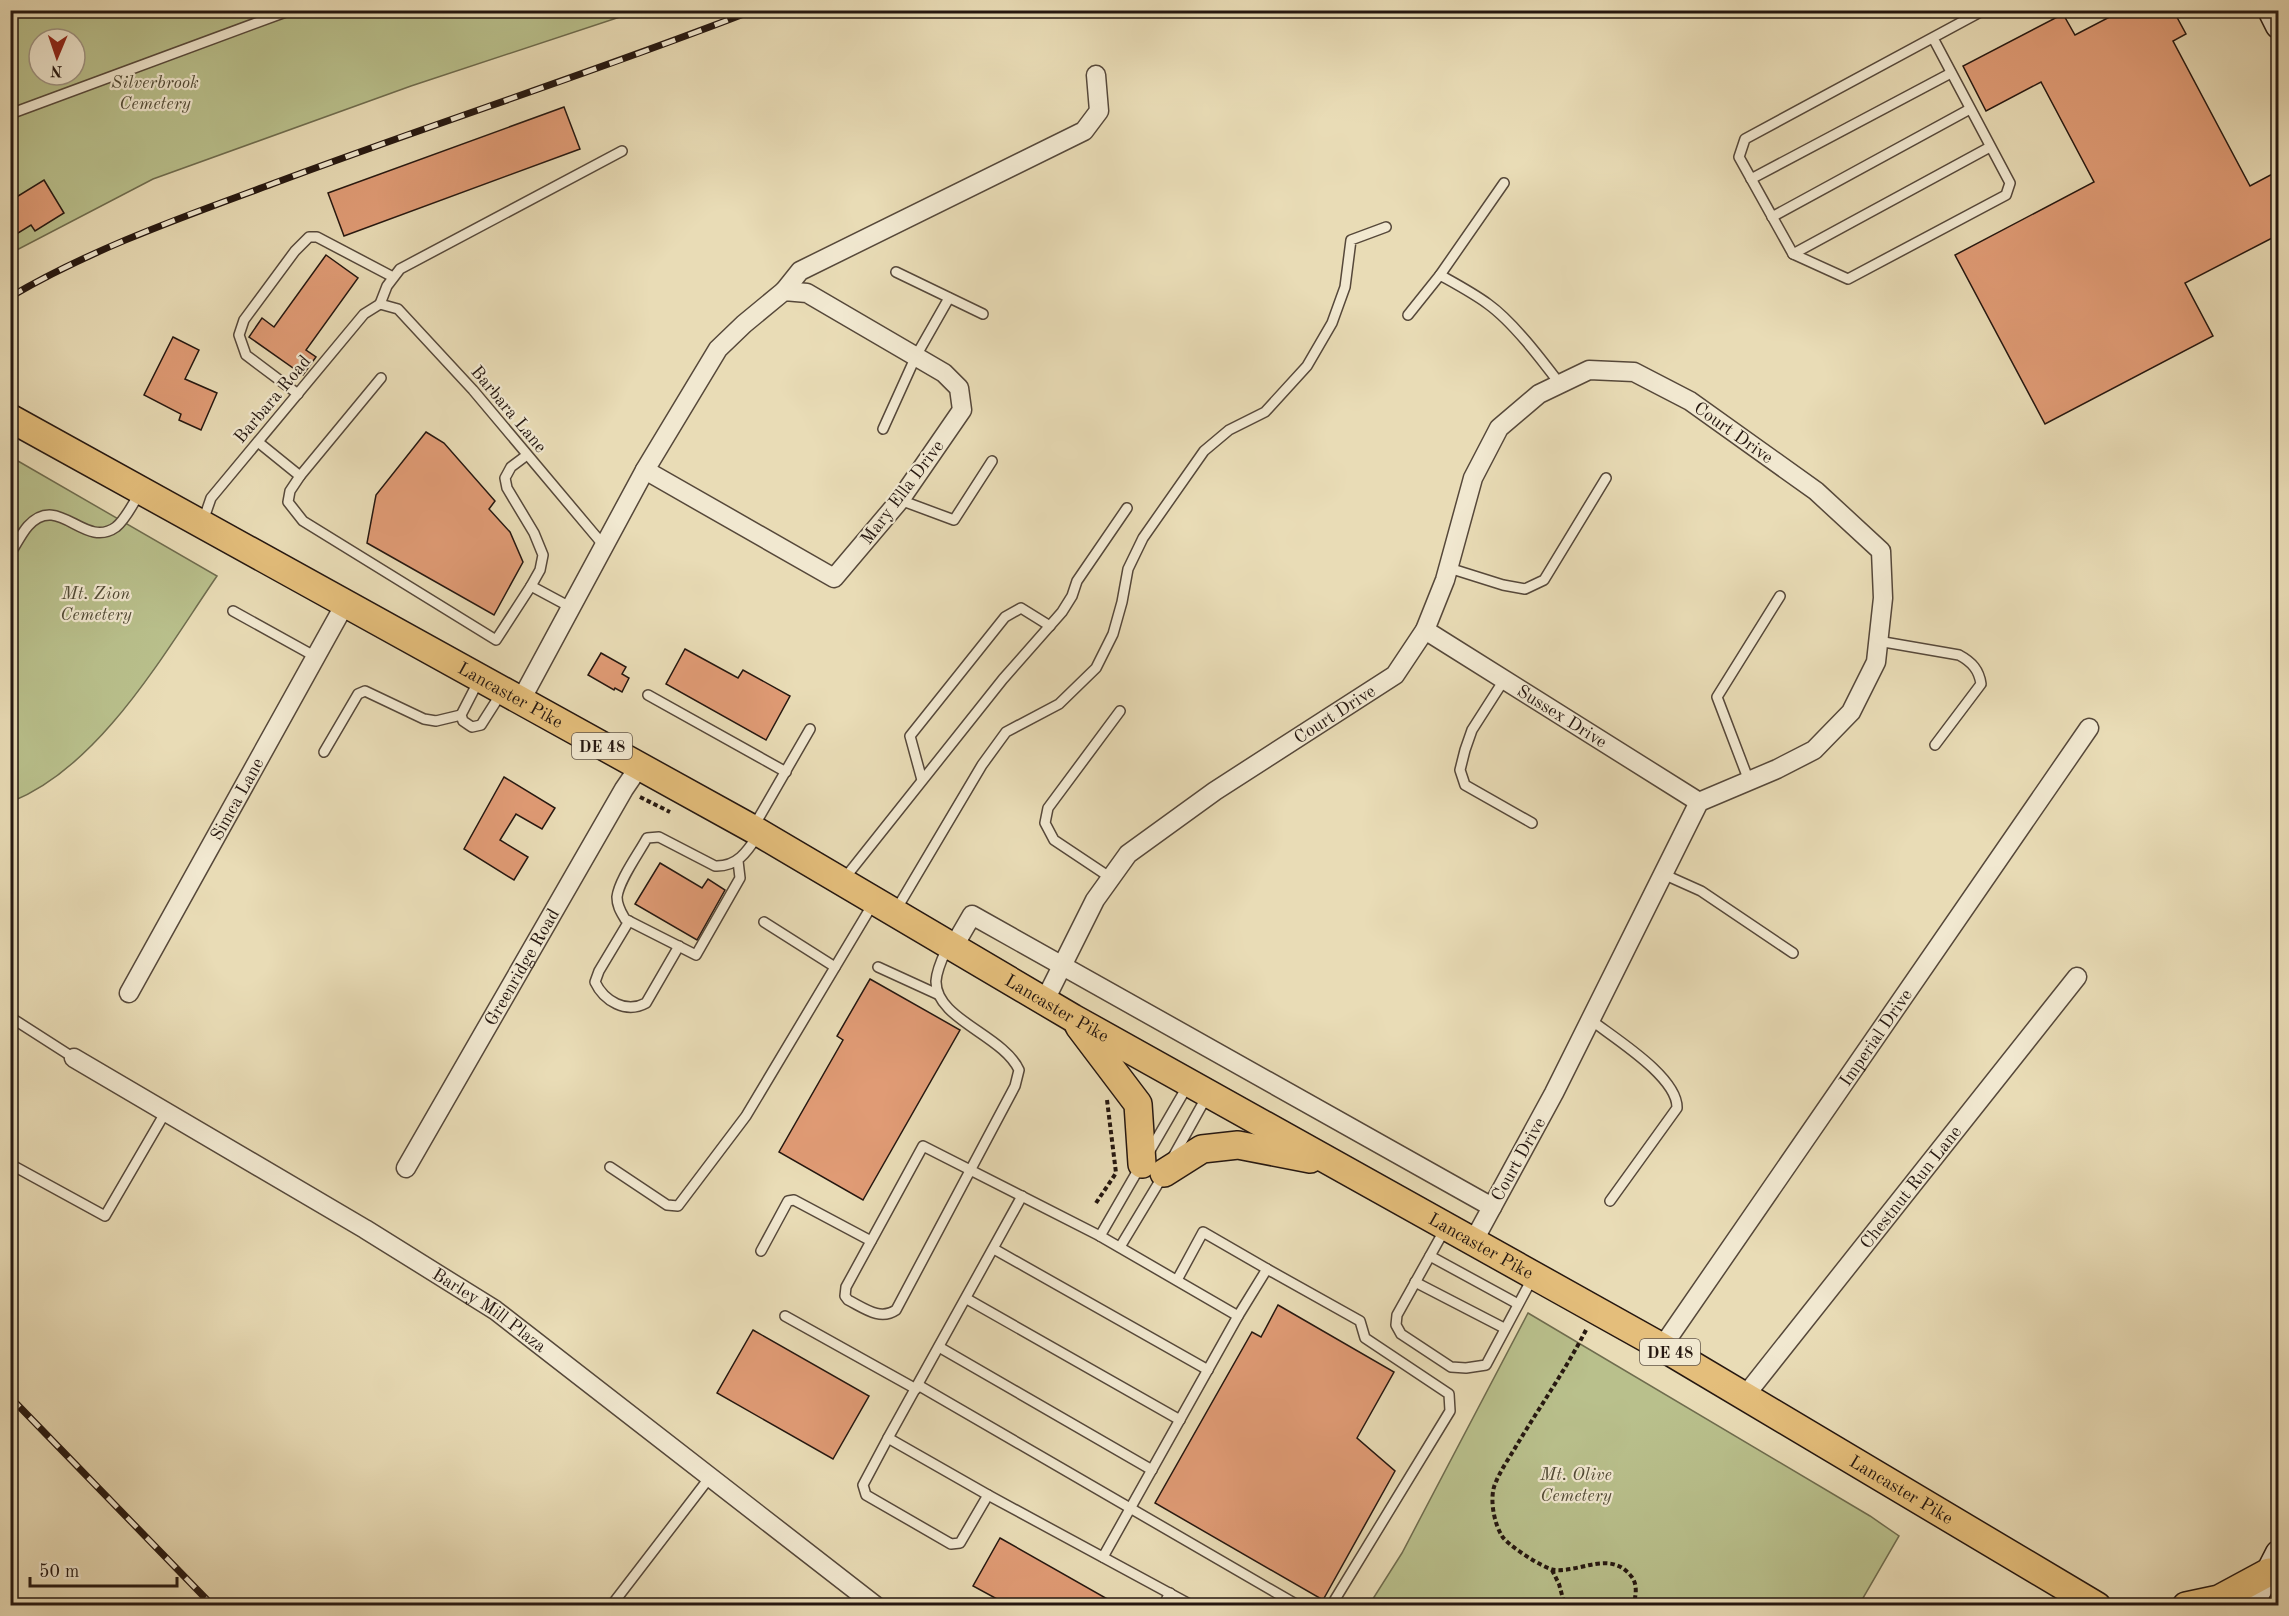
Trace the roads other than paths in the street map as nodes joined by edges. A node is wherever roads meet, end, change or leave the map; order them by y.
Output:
1 (291, 10) edge
2 (1984, 10) edge
3 (2270, 10) edge
4 (2278, 26) edge
5 (1933, 38) junction
6 (1951, 73) junction
7 (1096, 75) dead end
8 (1970, 109) junction
9 (10, 114) edge
10 (1990, 147) junction
11 (622, 151) dead end
12 (1751, 179) junction
13 (1504, 183) dead end
14 (1772, 217) junction
15 (1386, 227) dead end
16 (1793, 254) junction
17 (896, 272) dead end
18 (1440, 275) junction
19 (393, 277) junction
20 (784, 291) junction
21 (949, 298) junction
22 (380, 304) junction
23 (982, 315) dead end
24 (1408, 315) dead end
25 (916, 356) junction
26 (381, 378) dead end
27 (1560, 384) junction
28 (298, 394) junction
29 (10, 418) edge
30 (883, 429) dead end
31 (258, 442) junction
32 (526, 454) junction
33 (992, 461) dead end
34 (645, 470) junction
35 (300, 476) junction
36 (1606, 478) dead end
37 (141, 491) junction
38 (900, 500) junction
39 (1127, 508) dead end
40 (201, 525) junction
41 (605, 547) junction
42 (10, 554) edge
43 (1449, 568) junction
44 (531, 586) junction
45 (1780, 596) dead end
46 (345, 604) junction
47 (572, 608) junction
48 (233, 611) dead end
49 (1050, 626) junction
50 (1425, 630) junction
51 (1878, 641) junction
52 (316, 657) junction
53 (1504, 680) junction
54 (501, 690) junction
55 (648, 695) dead end
56 (1120, 711) dead end
57 (461, 715) junction
58 (2089, 728) dead end
59 (810, 729) dead end
60 (1935, 744) dead end
61 (324, 752) dead end
62 (639, 767) junction
63 (786, 772) junction
64 (922, 780) junction
65 (1749, 781) junction
66 (1699, 802) junction
67 (1532, 823) dead end
68 (756, 830) junction
69 (738, 861) junction
70 (1663, 874) junction
71 (1111, 878) junction
72 (843, 881) junction
73 (885, 906) junction
74 (629, 921) junction
75 (764, 922) dead end
76 (951, 945) junction
77 (679, 946) junction
78 (1793, 953) dead end
79 (1063, 965) junction
80 (878, 967) dead end
81 (835, 968) junction
82 (2077, 977) dead end
83 (129, 993) dead end
84 (937, 994) junction
85 (1045, 1000) junction
86 (10, 1017) edge
87 (1073, 1018) junction
88 (1591, 1020) junction
89 (74, 1058) joint
90 (1199, 1089) junction
91 (165, 1113) junction
92 (1332, 1163) junction
93 (10, 1164) edge
94 (610, 1167) dead end
95 (406, 1168) dead end
96 (1153, 1168) junction
97 (971, 1170) junction
98 (1022, 1196) junction
99 (1610, 1201) dead end
100 (1492, 1207) junction
101 (1447, 1227) junction
102 (1100, 1236) junction
103 (871, 1240) junction
104 (1473, 1242) junction
105 (1120, 1247) junction
106 (994, 1249) junction
107 (761, 1251) dead end
108 (1430, 1256) junction
109 (1267, 1269) junction
110 (1533, 1276) junction
111 (1177, 1280) junction
112 (1415, 1282) junction
113 (966, 1299) junction
114 (1518, 1304) junction
115 (785, 1316) dead end
116 (1238, 1316) junction
117 (1504, 1328) junction
118 (939, 1347) junction
119 (1662, 1347) junction
120 (1208, 1370) junction
121 (917, 1387) junction
122 (1744, 1397) junction
123 (1180, 1420) junction
124 (888, 1438) junction
125 (1152, 1470) junction
126 (710, 1477) junction
127 (988, 1495) junction
128 (1131, 1508) junction
129 (1103, 1557) junction
130 (2274, 1563) edge
131 (1170, 1593) junction
132 (611, 1605) edge
133 (876, 1605) edge
134 (1162, 1605) edge
135 (1193, 1605) edge
136 (1299, 1605) edge
137 (1331, 1605) edge
138 (2097, 1605) edge
139 (2186, 1605) edge
140 (2251, 1605) edge

1 - 9 lane
2 - 5 lane
3 - 4 street
5 - 6 lane
5 - 12 lane
6 - 8 lane
6 - 12 lane
7 - 20 street
8 - 10 lane
8 - 14 lane
10 - 16 lane
10 - 16 lane
11 - 19 lane
12 - 14 lane
13 - 18 lane
14 - 16 lane
15 - 73 lane
17 - 21 lane
18 - 24 lane
18 - 27 lane
19 - 22 lane
19 - 28 lane
20 - 25 street, Mary Ella Drive
20 - 34 street
21 - 23 lane
21 - 25 lane
22 - 28 lane, Barbara Road
22 - 32 lane, Barbara Lane
25 - 30 lane
25 - 38 street, Mary Ella Drive
26 - 35 lane
27 - 43 street, Court Drive
27 - 51 street, Court Drive
28 - 31 lane, Barbara Road
29 - 37 main road, Lancaster Pike / DE 48
31 - 35 lane
31 - 40 lane, Barbara Road
32 - 41 lane, Barbara Lane
32 - 44 lane
33 - 38 lane
34 - 38 street, Mary Ella Drive
34 - 41 street
35 - 44 lane
36 - 43 lane
37 - 40 main road, Lancaster Pike / DE 48
37 - 42 lane
39 - 49 lane
40 - 46 main road, Lancaster Pike / DE 48
41 - 47 street
43 - 50 street, Court Drive
44 - 47 lane
45 - 65 lane
46 - 52 street, Simca Lane
46 - 54 main road, Lancaster Pike / DE 48
47 - 54 street
48 - 52 lane
49 - 64 lane
49 - 64 lane
50 - 53 street, Sussex Drive
50 - 71 street, Court Drive
51 - 60 lane
51 - 65 street, Court Drive
52 - 83 street, Simca Lane
53 - 66 street, Sussex Drive
53 - 67 lane
54 - 57 lane
54 - 57 lane
54 - 62 main road, Lancaster Pike / DE 48
55 - 63 lane
56 - 71 lane
57 - 61 lane
58 - 119 street, Imperial Drive
59 - 63 lane
62 - 68 main road, Lancaster Pike / DE 48
62 - 95 street, Greenridge Road
63 - 68 lane
64 - 72 lane
65 - 66 street, Court Drive
66 - 70 street, Court Drive
68 - 69 lane
68 - 72 main road, Lancaster Pike / DE 48
69 - 74 lane
69 - 77 lane
70 - 78 lane
70 - 88 street, Court Drive
71 - 79 street, Court Drive
72 - 73 main road, Lancaster Pike / DE 48
73 - 76 main road, Lancaster Pike / DE 48
73 - 81 lane
74 - 77 lane
74 - 77 lane
75 - 81 lane
76 - 79 street
76 - 84 lane
76 - 85 main road, Lancaster Pike / DE 48
79 - 85 street, Court Drive
79 - 100 street
80 - 84 lane
81 - 94 lane
82 - 122 street, Chestnut Run Lane
84 - 97 lane
85 - 87 main road, Lancaster Pike / DE 48
86 - 89 lane
87 - 90 main road, Lancaster Pike / DE 48
87 - 96 main road
88 - 99 lane
88 - 100 street, Court Drive
89 - 91 street, Barley Mill Plaza
90 - 92 main road, Lancaster Pike / DE 48
90 - 96 lane
90 - 96 lane
91 - 93 lane
91 - 126 street, Barley Mill Plaza
92 - 96 main road
92 - 101 main road, Lancaster Pike / DE 48
96 - 102 lane
96 - 105 lane
97 - 98 lane
97 - 103 lane
97 - 103 lane
98 - 102 lane
98 - 106 lane
100 - 104 street, Court Drive
101 - 104 main road, Lancaster Pike / DE 48
101 - 108 lane
102 - 105 lane
103 - 107 lane
104 - 110 main road, Lancaster Pike / DE 48
105 - 111 lane
106 - 113 lane
106 - 120 lane
108 - 112 lane
108 - 114 lane
109 - 111 lane
109 - 116 lane
109 - 137 lane
110 - 114 lane
110 - 119 main road, Lancaster Pike / DE 48
111 - 116 lane
112 - 117 lane
112 - 117 lane
113 - 118 lane
113 - 123 lane
114 - 117 lane
115 - 121 lane
116 - 120 lane
118 - 121 lane
118 - 125 lane
119 - 122 main road, Lancaster Pike / DE 48
120 - 123 lane
121 - 124 lane
121 - 128 lane
122 - 138 main road, Lancaster Pike / DE 48
123 - 125 lane
124 - 127 lane
124 - 127 lane
125 - 128 lane
126 - 132 lane
126 - 133 street, Barley Mill Plaza
127 - 129 lane
128 - 129 lane
128 - 136 lane
129 - 131 lane
130 - 139 main road
130 - 140 street
131 - 134 lane
131 - 135 lane

